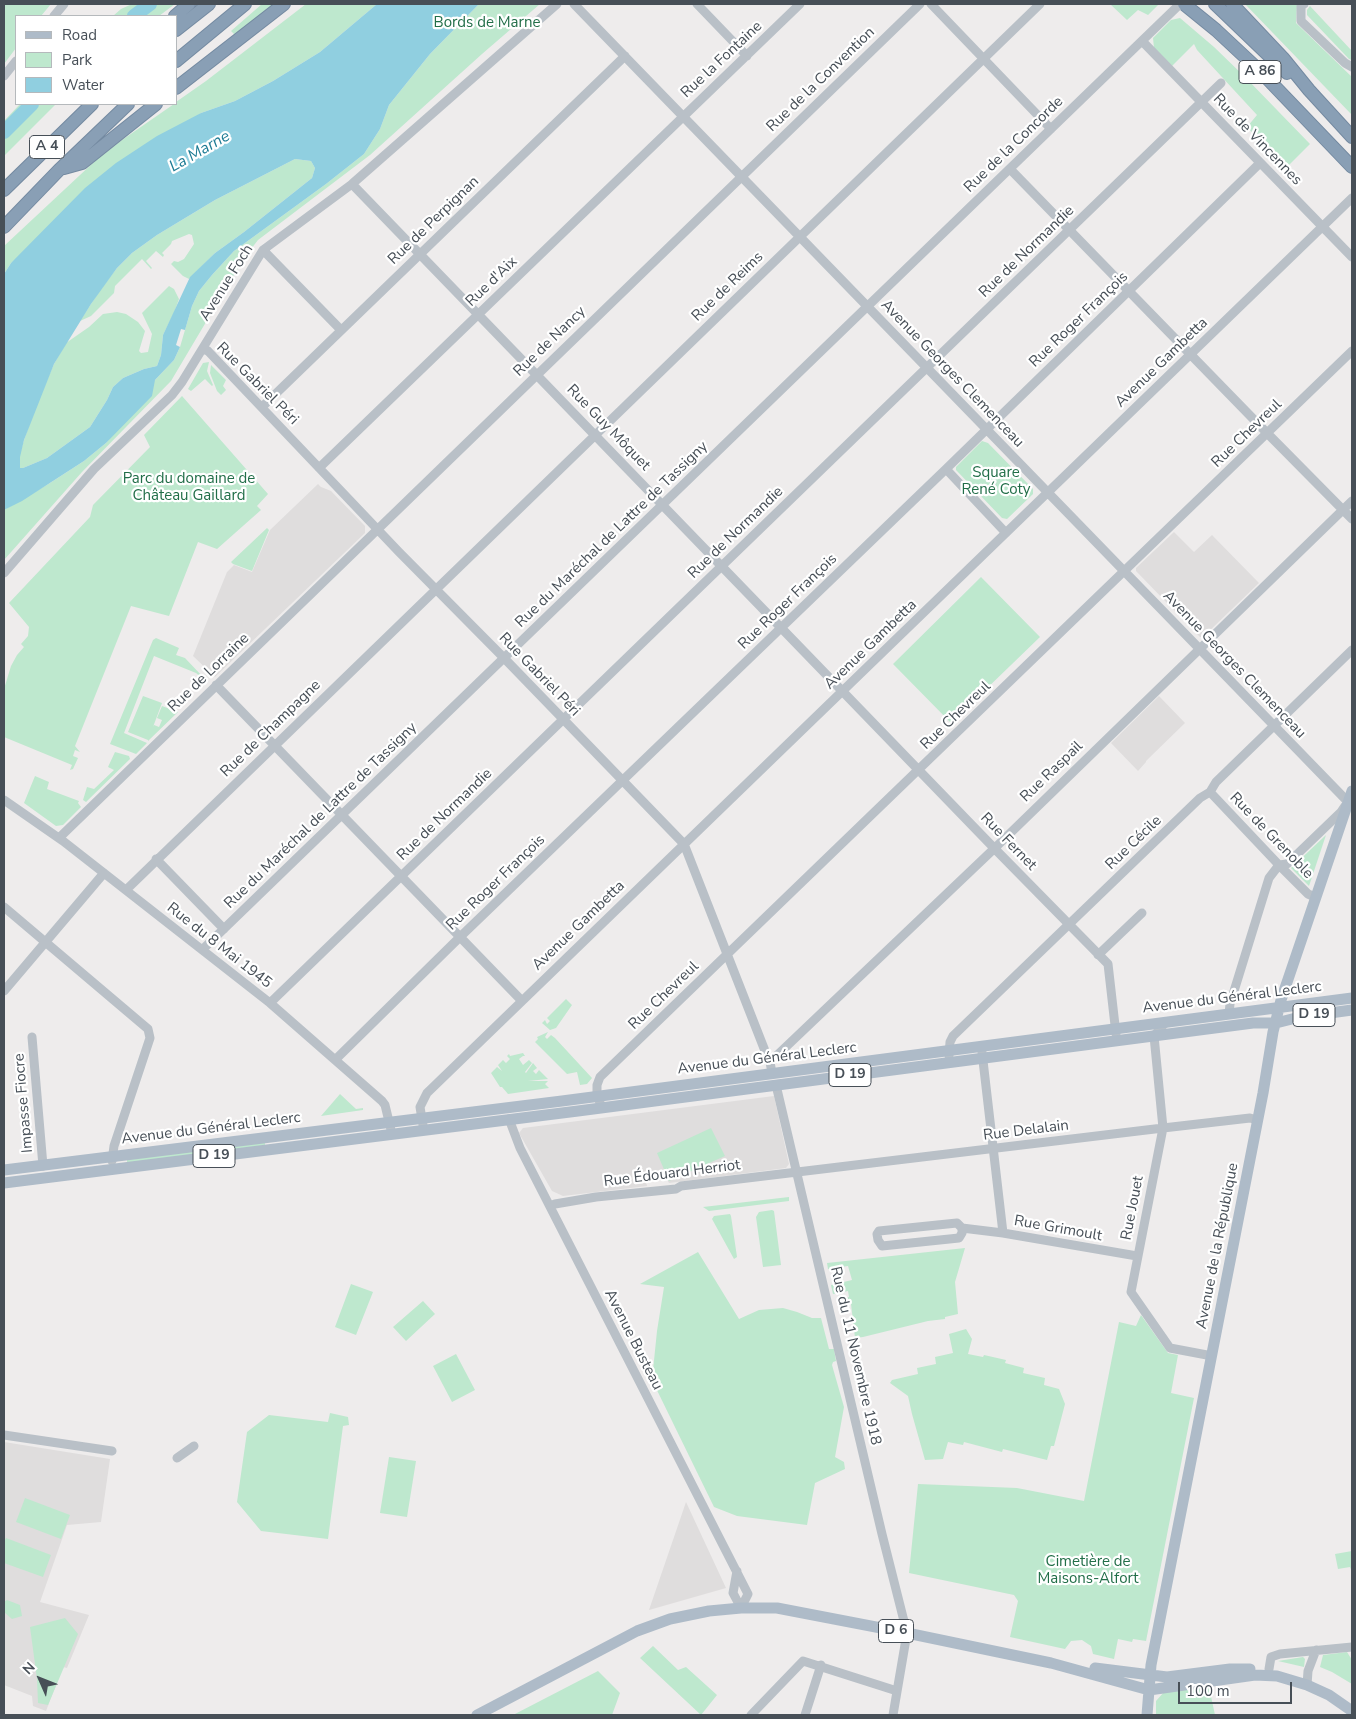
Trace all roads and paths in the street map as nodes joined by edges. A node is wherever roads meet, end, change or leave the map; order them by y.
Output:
1 (64, 4) edge
2 (189, 4) edge
3 (209, 4) edge
4 (245, 4) edge
5 (284, 4) edge
6 (557, 4) edge
7 (574, 4) edge
8 (697, 4) edge
9 (800, 4) edge
10 (920, 4) edge
11 (932, 4) edge
12 (1040, 4) edge
13 (1215, 4) edge
14 (1232, 4) edge
15 (1304, 4) edge
16 (1186, 6) edge
17 (55, 15) edge
18 (176, 15) edge
19 (178, 28) edge
20 (1142, 41) junction
21 (625, 56) junction
22 (747, 56) junction
23 (178, 59) edge
24 (984, 59) junction
25 (15, 62) edge
26 (1352, 67) edge
27 (4, 76) edge
28 (1221, 83) dead end
29 (178, 86) edge
30 (1309, 90) junction
31 (1201, 102) junction
32 (91, 105) edge
33 (127, 105) edge
34 (155, 105) edge
35 (684, 116) junction
36 (1051, 129) junction
37 (1352, 137) edge
38 (1260, 163) junction
39 (1352, 167) edge
40 (1010, 169) junction
41 (59, 170) junction
42 (742, 176) junction
43 (352, 184) junction
44 (4, 190) edge
45 (1352, 198) edge
46 (1322, 226) junction
47 (4, 227) edge
48 (1070, 230) junction
49 (800, 237) junction
50 (263, 250) junction
51 (420, 254) junction
52 (1352, 257) edge
53 (1129, 290) junction
54 (868, 306) junction
55 (478, 314) junction
56 (341, 330) junction
57 (203, 349) junction
58 (1352, 351) edge
59 (1191, 354) junction
60 (927, 368) junction
61 (537, 374) junction
62 (262, 407) junction
63 (987, 429) junction
64 (1267, 433) junction
65 (595, 435) junction
66 (319, 468) junction
67 (946, 469) junction
68 (1048, 492) junction
69 (1352, 501) edge
70 (663, 504) junction
71 (1343, 509) junction
72 (1352, 519) edge
73 (378, 528) junction
74 (1006, 533) junction
75 (722, 566) junction
76 (1124, 572) junction
77 (4, 573) edge
78 (436, 589) junction
79 (781, 628) junction
80 (1199, 648) junction
81 (1352, 650) edge
82 (504, 658) junction
83 (216, 685) junction
84 (843, 691) junction
85 (563, 720) junction
86 (1274, 726) junction
87 (274, 745) junction
88 (919, 770) junction
89 (623, 781) junction
90 (1210, 792) junction
91 (4, 800) edge
92 (1351, 800) edge
93 (341, 816) junction
94 (59, 838) junction
95 (684, 844) junction
96 (994, 848) junction
97 (156, 859) junction
98 (1279, 865) junction
99 (104, 873) junction
100 (401, 876) junction
101 (126, 890) junction
102 (1315, 897) junction
103 (4, 907) edge
104 (1142, 913) dead end
105 (1070, 925) junction
106 (224, 929) junction
107 (460, 937) junction
108 (45, 942) junction
109 (203, 949) junction
110 (727, 954) junction
111 (1098, 955) junction
112 (4, 991) edge
113 (1352, 998) edge
114 (522, 1001) junction
115 (270, 1003) junction
116 (1352, 1005) edge
117 (1279, 1007) junction
118 (1352, 1012) edge
119 (1229, 1014) junction
120 (1165, 1023) junction
121 (1276, 1023) junction
122 (1116, 1029) junction
123 (1154, 1036) junction
124 (32, 1037) dead end
125 (1116, 1041) junction
126 (982, 1052) junction
127 (949, 1056) junction
128 (335, 1060) junction
129 (771, 1067) junction
130 (776, 1085) junction
131 (597, 1096) junction
132 (602, 1107) junction
133 (510, 1113) junction
134 (422, 1118) junction
135 (1257, 1120) junction
136 (391, 1128) junction
137 (1163, 1128) junction
138 (424, 1130) junction
139 (994, 1149) junction
140 (112, 1157) junction
141 (43, 1166) junction
142 (112, 1169) junction
143 (4, 1170) edge
144 (797, 1173) junction
145 (4, 1183) edge
146 (550, 1206) junction
147 (966, 1228) junction
148 (1004, 1233) junction
149 (1137, 1256) junction
150 (1211, 1358) junction
151 (4, 1435) edge
152 (194, 1446) dead end
153 (112, 1451) dead end
154 (177, 1458) dead end
155 (736, 1571) junction
156 (741, 1608) junction
157 (907, 1633) junction
158 (1352, 1647) edge
159 (1316, 1650) junction
160 (1051, 1663) junction
161 (1270, 1664) junction
162 (821, 1665) junction
163 (1149, 1676) junction
164 (1307, 1681) junction
165 (1148, 1690) junction
166 (898, 1691) junction
167 (1352, 1701) edge
168 (1352, 1711) edge
169 (477, 1715) edge
170 (751, 1715) edge
171 (805, 1715) edge
172 (893, 1715) edge
173 (1147, 1715) edge

1 - 17 street
2 - 18 highway
3 - 19 highway
4 - 23 highway
5 - 29 highway
6 - 43 street, Avenue Foch
7 - 21 street, Avenue Georges Clemenceau
8 - 22 street
9 - 22 street, Rue la Fontaine
10 - 42 street, Rue de la Convention
11 - 24 street
12 - 24 street, Rue de Reims
13 - 30 highway, A 86
14 - 30 highway
15 - 26 street
16 - 20 street, Rue de la Concorde
16 - 39 highway, A 86
20 - 31 street, Rue de Vincennes
20 - 36 street, Rue de la Concorde
21 - 35 street, Avenue Georges Clemenceau
21 - 51 street, Rue de Perpignan
22 - 35 street, Rue la Fontaine
24 - 36 street
24 - 49 street, Rue de Reims
25 - 27 street
28 - 31 street, Rue de Normandie
30 - 37 highway, A 86
31 - 38 street, Rue de Vincennes
31 - 48 street, Rue de Normandie
32 - 44 highway, A 4
33 - 41 highway, A 4
34 - 41 highway
35 - 42 street, Avenue Georges Clemenceau
35 - 55 street, Rue d'Aix
36 - 40 street, Rue de la Concorde
38 - 46 street, Rue de Vincennes
38 - 53 street, Rue Roger François
40 - 48 street
40 - 54 street, Rue de la Concorde
41 - 47 highway, A 4
42 - 49 street, Avenue Georges Clemenceau
42 - 61 street, Rue de Nancy
43 - 50 street, Avenue Foch
43 - 51 street, Rue Guy Môquet
45 - 46 street, Avenue Gambetta
46 - 52 street, Rue de Vincennes
46 - 59 street, Avenue Gambetta
48 - 53 street
48 - 60 street, Rue de Normandie
49 - 54 street, Avenue Georges Clemenceau
49 - 65 street, Rue de Reims
50 - 56 street
50 - 57 street, Avenue Foch
51 - 55 street, Rue Guy Môquet
51 - 56 street, Rue de Perpignan
53 - 59 street
53 - 63 street, Rue Roger François
54 - 60 street, Avenue Georges Clemenceau
54 - 70 street, Rue du Maréchal de Lattre de Tassigny
55 - 61 street, Rue Guy Môquet
55 - 66 street, Rue d'Aix
56 - 62 street, Rue de Perpignan
57 - 62 street, Rue Gabriel Péri
57 - 77 street, Avenue Foch
58 - 64 street, Rue Chevreul
59 - 64 street
59 - 68 street, Avenue Gambetta
60 - 63 street, Avenue Georges Clemenceau
60 - 75 street, Rue de Normandie
61 - 65 street, Rue Guy Môquet
61 - 73 street, Rue de Nancy
62 - 66 street, Rue Gabriel Péri
63 - 67 street, Rue Roger François
63 - 68 street, Avenue Georges Clemenceau
64 - 71 street
64 - 76 street, Rue Chevreul
65 - 70 street, Rue Guy Môquet
65 - 78 street, Rue de Reims
66 - 73 street, Rue Gabriel Péri
67 - 74 street
67 - 79 street, Rue Roger François
68 - 74 street, Avenue Gambetta
68 - 76 street, Avenue Georges Clemenceau
69 - 71 street, Rue Raspail
70 - 75 street, Rue Guy Môquet
70 - 82 street, Rue du Maréchal de Lattre de Tassigny
71 - 72 street
71 - 80 street, Rue Raspail
73 - 78 street, Rue Gabriel Péri
73 - 83 street, Rue de Lorraine
74 - 84 street, Avenue Gambetta
75 - 79 street, Rue Guy Môquet
75 - 85 street, Rue de Normandie
76 - 80 street, Avenue Georges Clemenceau
76 - 88 street, Rue Chevreul
78 - 82 street, Rue Gabriel Péri
78 - 87 street, Rue de Champagne
79 - 84 street, Rue Guy Môquet
79 - 89 street, Rue Roger François
80 - 86 street, Avenue Georges Clemenceau
80 - 96 street, Rue Raspail
81 - 86 street, Rue Cécile
82 - 85 street, Rue Gabriel Péri
82 - 93 street, Rue du Maréchal de Lattre de Tassigny
83 - 87 street
83 - 94 street, Rue de Lorraine
84 - 88 street, Rue Fernet
84 - 95 street, Avenue Gambetta
85 - 89 street, Rue Gabriel Péri
85 - 100 street, Rue de Normandie
86 - 90 street, Rue Cécile
86 - 92 street, Avenue Georges Clemenceau
87 - 93 street
87 - 97 street, Rue de Champagne
88 - 96 street, Rue Fernet
88 - 110 street, Rue Chevreul
89 - 95 street, Rue Gabriel Péri
89 - 107 street, Rue Roger François
90 - 98 street, Rue de Grenoble
90 - 105 street, Rue Cécile
91 - 94 street, Rue du 8 Mai 1945
92 - 98 street
92 - 102 main road, Avenue de la République
93 - 100 street
93 - 106 street, Rue du Maréchal de Lattre de Tassigny
94 - 99 street, Rue du 8 Mai 1945
95 - 110 street, Rue Gabriel Péri
95 - 114 street, Avenue Gambetta
96 - 105 street, Rue Fernet
96 - 129 street, Rue Raspail
97 - 101 street, Rue de Champagne
97 - 106 street
98 - 102 street, Rue de Grenoble
98 - 119 street
99 - 101 street, Rue du 8 Mai 1945
99 - 108 street
100 - 107 street
100 - 115 street, Rue de Normandie
101 - 109 street, Rue du 8 Mai 1945
102 - 117 main road, Avenue de la République
103 - 108 street
104 - 111 street
105 - 111 street, Rue Fernet
105 - 127 street, Rue Cécile
106 - 109 street, Rue du Maréchal de Lattre de Tassigny
107 - 114 street
107 - 128 street, Rue Roger François
108 - 112 street
108 - 140 street
109 - 115 street, Rue du 8 Mai 1945
110 - 129 street, Rue Gabriel Péri
110 - 131 street, Rue Chevreul
111 - 122 street, Rue Fernet
113 - 117 main road, Avenue du Général Leclerc / D 19
114 - 134 street, Avenue Gambetta
115 - 128 street, Rue du 8 Mai 1945
116 - 118 main road
117 - 119 main road, Avenue du Général Leclerc / D 19
117 - 121 main road, Avenue de la République
118 - 121 main road, Avenue du Général Leclerc / D 19
119 - 120 main road, Avenue du Général Leclerc / D 19
120 - 122 main road, Avenue du Général Leclerc / D 19
120 - 123 street
121 - 123 main road, Avenue du Général Leclerc / D 19
121 - 135 main road, Avenue de la République
122 - 125 street
122 - 126 main road, Avenue du Général Leclerc / D 19
123 - 125 main road, Avenue du Général Leclerc / D 19
123 - 137 street, Rue Jouet
124 - 141 street, Impasse Fiocre
125 - 126 main road, Avenue du Général Leclerc / D 19
126 - 127 main road, Avenue du Général Leclerc / D 19
126 - 139 street, Rue Grimoult
127 - 129 main road, Avenue du Général Leclerc / D 19
127 - 130 main road, Avenue du Général Leclerc / D 19
128 - 136 street, Rue du 8 Mai 1945
129 - 130 main road
129 - 131 main road, Avenue du Général Leclerc / D 19
130 - 132 main road, Avenue du Général Leclerc / D 19
130 - 144 street, Rue du 11 Novembre 1918
131 - 132 street
131 - 133 main road, Avenue du Général Leclerc / D 19
132 - 133 main road, Avenue du Général Leclerc / D 19
133 - 134 main road, Avenue du Général Leclerc / D 19
133 - 138 main road, Avenue du Général Leclerc / D 19
133 - 146 street, Avenue Busteau
134 - 136 main road, Avenue du Général Leclerc / D 19
134 - 138 street
135 - 137 street, Rue Delalain
135 - 150 main road, Avenue de la République
136 - 138 main road, Avenue du Général Leclerc / D 19
136 - 140 main road, Avenue du Général Leclerc / D 19
136 - 142 main road, Avenue du Général Leclerc / D 19
137 - 139 street, Rue Delalain
137 - 149 street, Rue Jouet
139 - 144 street, Rue Delalain
139 - 148 street, Rue Grimoult
140 - 141 main road, Avenue du Général Leclerc / D 19
140 - 142 street
141 - 143 main road, Avenue du Général Leclerc / D 19
142 - 145 main road, Avenue du Général Leclerc / D 19
144 - 146 street, Rue Édouard Herriot
144 - 157 street, Rue du 11 Novembre 1918
146 - 155 street, Avenue Busteau
147 - 147 street, Rue Grimoult
147 - 148 street, Rue Grimoult
148 - 149 street, Rue Grimoult
149 - 150 street, Rue Jouet
150 - 163 main road, Avenue de la République
151 - 153 street
152 - 154 street
155 - 156 street
155 - 156 street, Avenue Busteau
156 - 157 main road, D 6
156 - 169 main road, D 6
157 - 160 main road, D 6
157 - 166 street
158 - 159 street
159 - 161 street
159 - 164 street
160 - 163 main road, D 6
160 - 165 main road, D 6
161 - 163 main road, D 6
161 - 164 main road, D 6
162 - 166 street
162 - 170 street
162 - 171 street
163 - 165 main road, Avenue de la République
164 - 165 main road, D 6
164 - 167 main road, D 6
164 - 168 main road, D 6
165 - 173 main road, Avenue de la République
166 - 172 street

